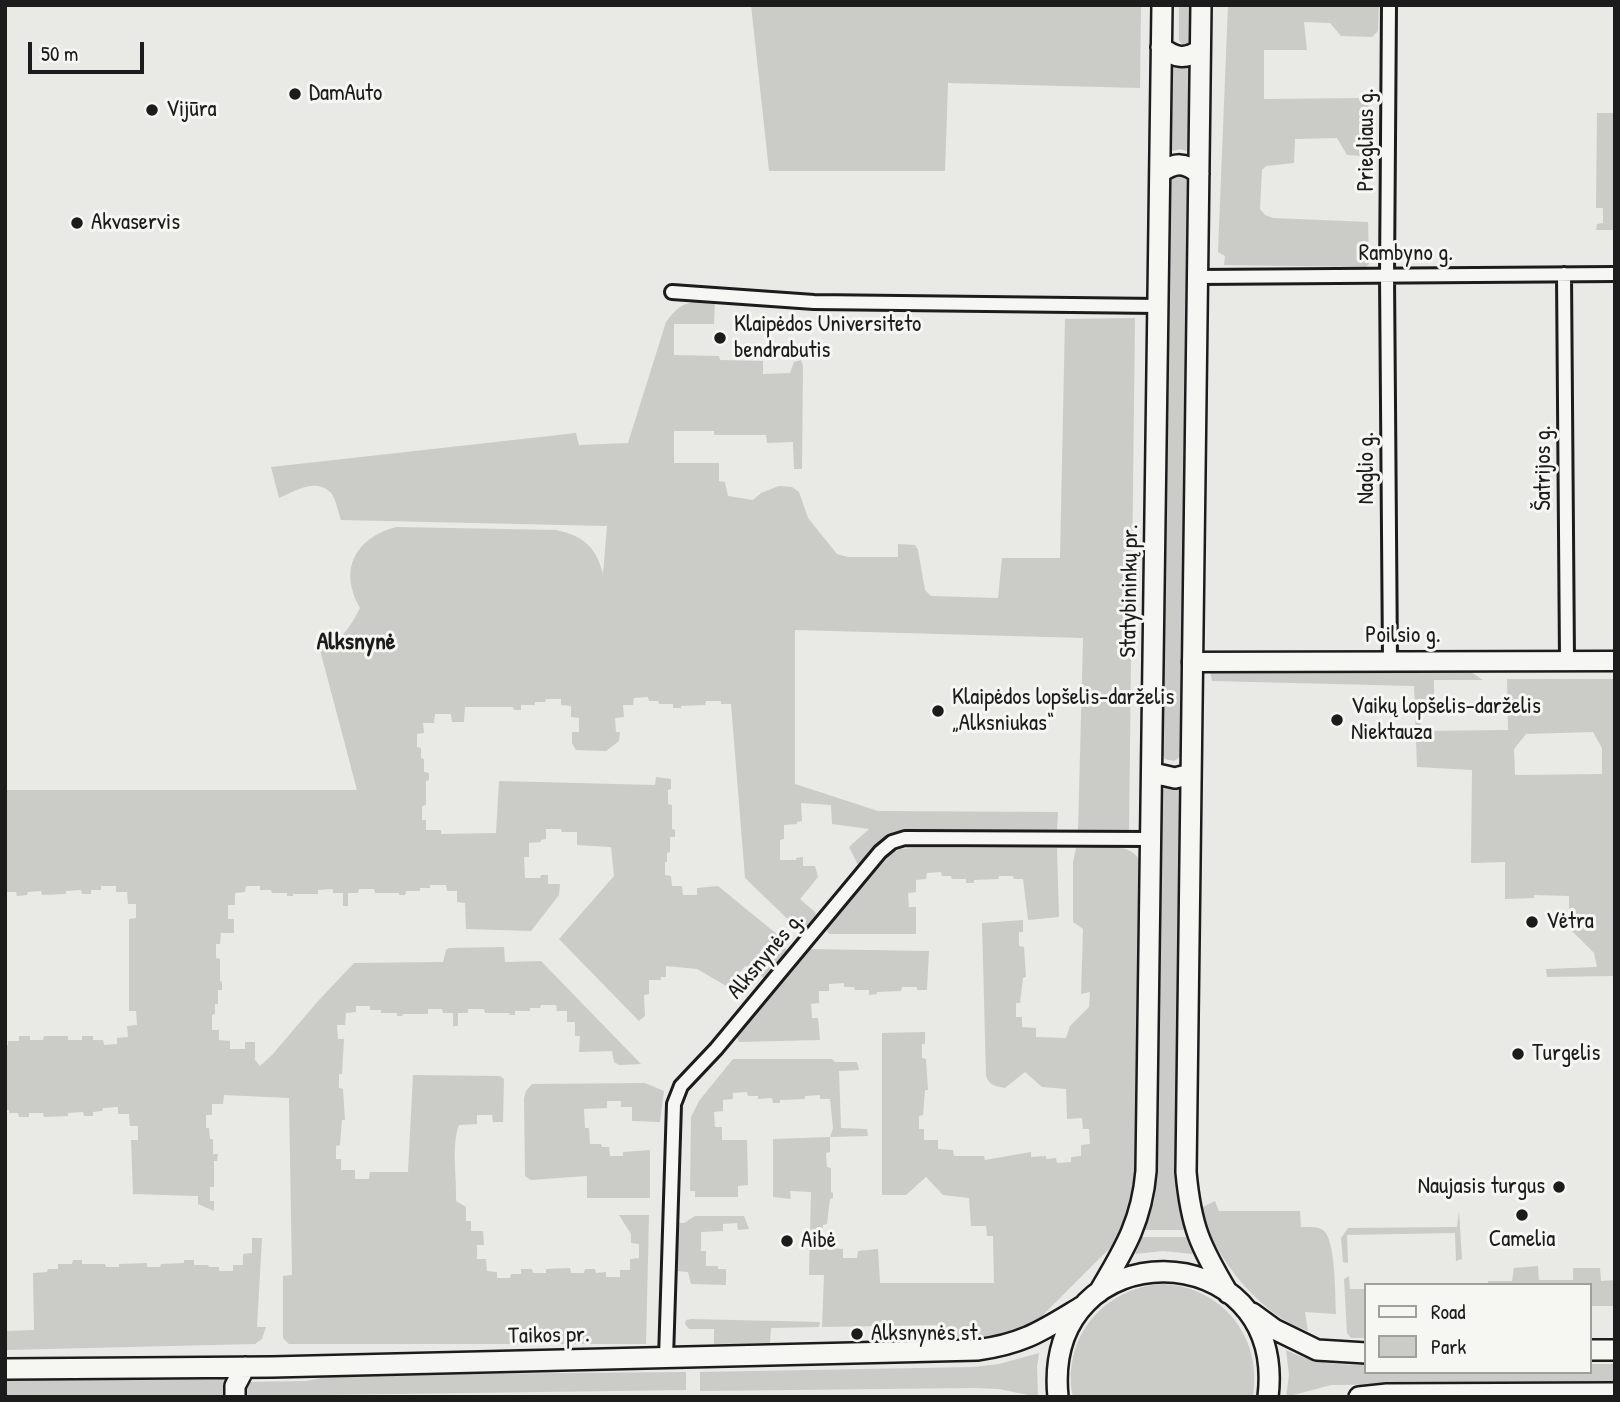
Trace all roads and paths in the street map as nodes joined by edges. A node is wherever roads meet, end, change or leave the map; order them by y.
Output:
1 (1162, 5) edge
2 (1201, 5) edge
3 (1389, 5) edge
4 (1161, 47) junction
5 (1200, 50) junction
6 (1160, 173) junction
7 (1199, 174) junction
8 (1564, 274) junction
9 (1615, 274) edge
10 (1387, 275) junction
11 (1198, 277) junction
12 (672, 292) dead end
13 (1158, 306) junction
14 (1390, 661) junction
15 (1567, 661) junction
16 (1615, 661) edge
17 (1192, 662) junction
18 (1153, 773) junction
19 (1191, 774) junction
20 (1151, 839) junction
21 (1098, 1292) junction
22 (1228, 1293) junction
23 (1083, 1306) junction
24 (1243, 1306) junction
25 (1592, 1350) edge
26 (1615, 1350) edge
27 (1364, 1353) edge
28 (666, 1358) junction
29 (245, 1367) junction
30 (5, 1370) edge
31 (1615, 1394) edge
32 (235, 1397) edge
33 (1058, 1397) edge
34 (1268, 1397) edge
35 (1359, 1397) edge

1 - 4 main road, Statybininkų pr.
2 - 5 main road
3 - 10 street, Priegliaus g.
4 - 5 main road
4 - 6 main road, Statybininkų pr.
5 - 7 main road
6 - 7 main road
6 - 13 main road, Statybininkų pr.
7 - 11 main road
8 - 9 street, Rambyno g.
8 - 10 street, Rambyno g.
8 - 15 street, Šatrijos g.
10 - 11 street, Rambyno g.
10 - 14 street, Naglio g.
11 - 17 main road
12 - 13 street
13 - 18 main road, Statybininkų pr.
14 - 15 street, Poilsio g.
14 - 17 street, Poilsio g.
15 - 16 street, Poilsio g.
17 - 19 main road
18 - 19 main road
18 - 20 main road, Statybininkų pr.
19 - 22 main road
20 - 21 main road, Statybininkų pr.
20 - 28 street, Alksnynės g.
21 - 22 main road
21 - 23 main road
22 - 24 main road
23 - 28 main road, Taikos pr.
23 - 33 main road
24 - 27 main road
24 - 34 main road
25 - 26 main road
28 - 29 main road, Taikos pr.
29 - 30 main road, Taikos pr.
29 - 32 main road
31 - 35 main road

